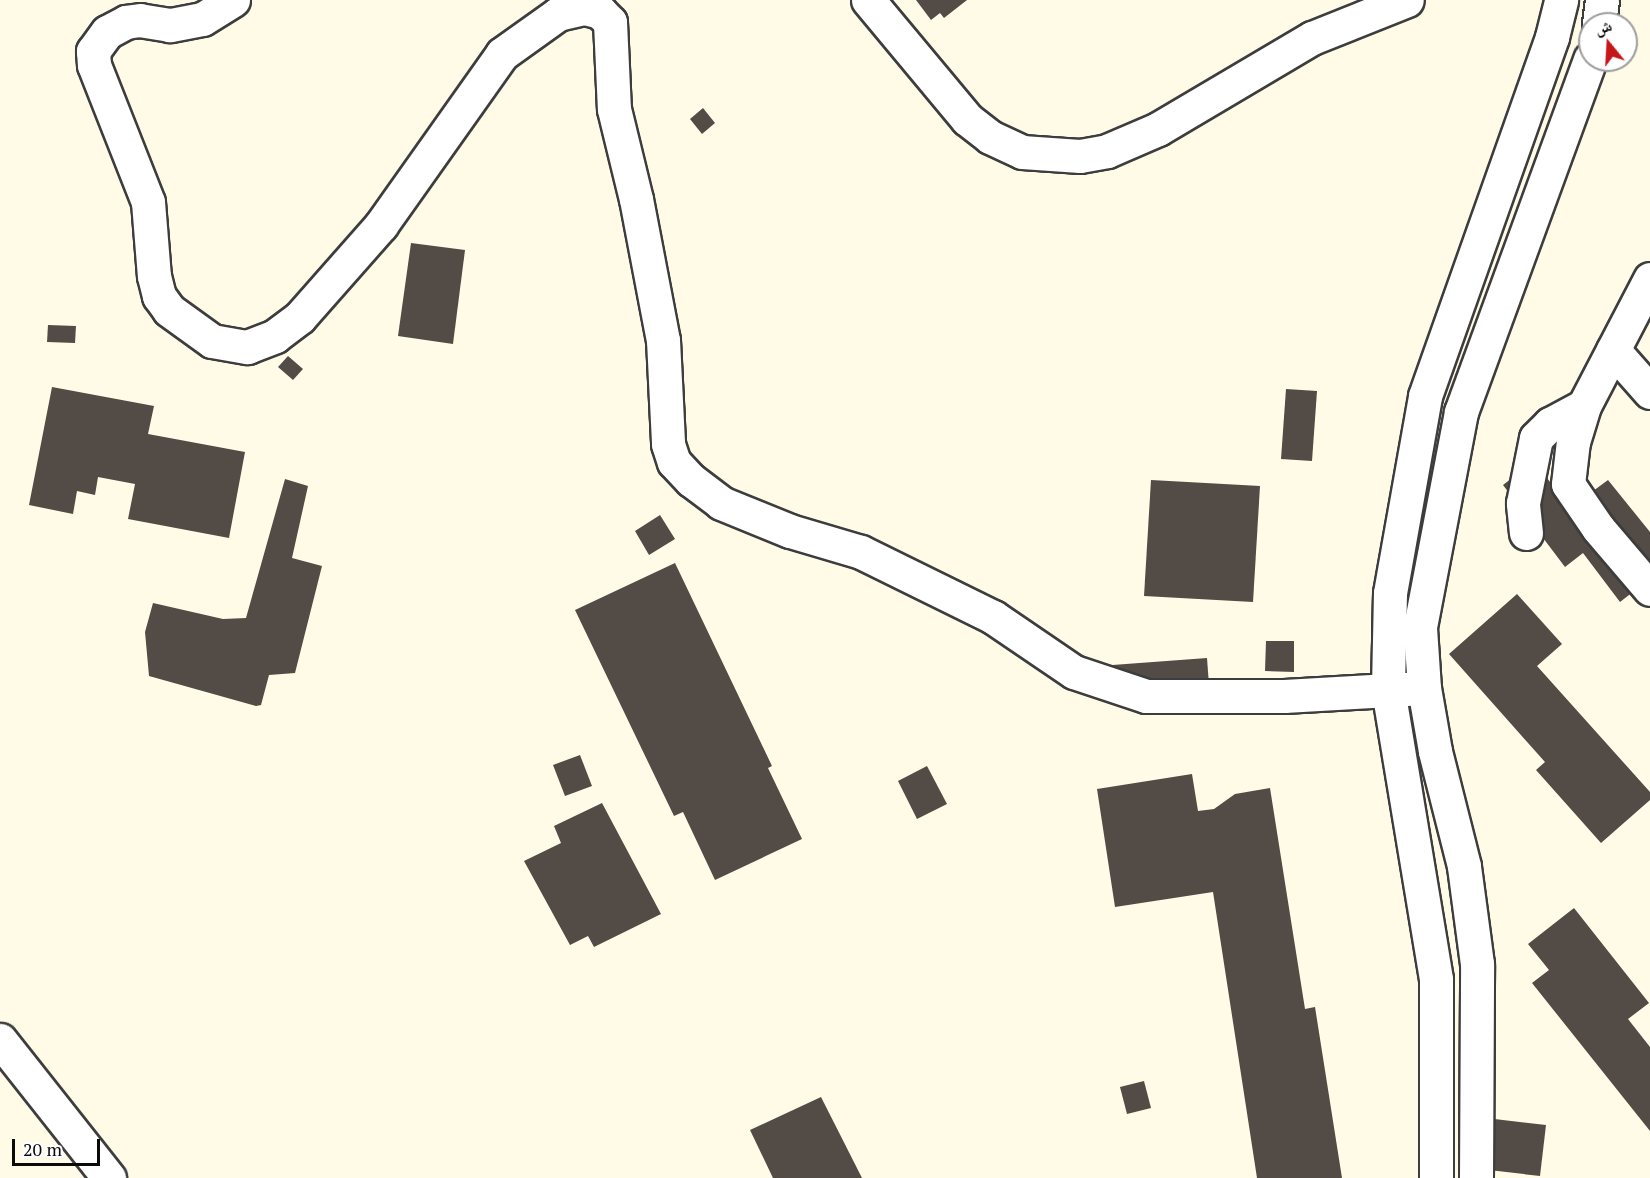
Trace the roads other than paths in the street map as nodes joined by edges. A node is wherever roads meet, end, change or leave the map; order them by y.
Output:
1 (233, 0) edge
2 (868, 0) edge
3 (1407, 0) edge
4 (1561, 0) edge
5 (1585, 72) edge
6 (1650, 279) edge
7 (1613, 350) junction
8 (1650, 392) edge
9 (1584, 406) junction
10 (1526, 533) dead end
11 (1650, 589) edge
12 (1388, 688) junction
13 (1424, 688) junction
14 (0, 1040) edge
15 (110, 1178) edge
16 (1436, 1178) edge
17 (1476, 1178) edge

1 - 12 street
2 - 3 street
4 - 12 street
5 - 13 street
6 - 7 street
7 - 8 street
7 - 9 street
9 - 10 street
9 - 11 street
12 - 13 street
12 - 16 street
13 - 17 street
14 - 15 street

